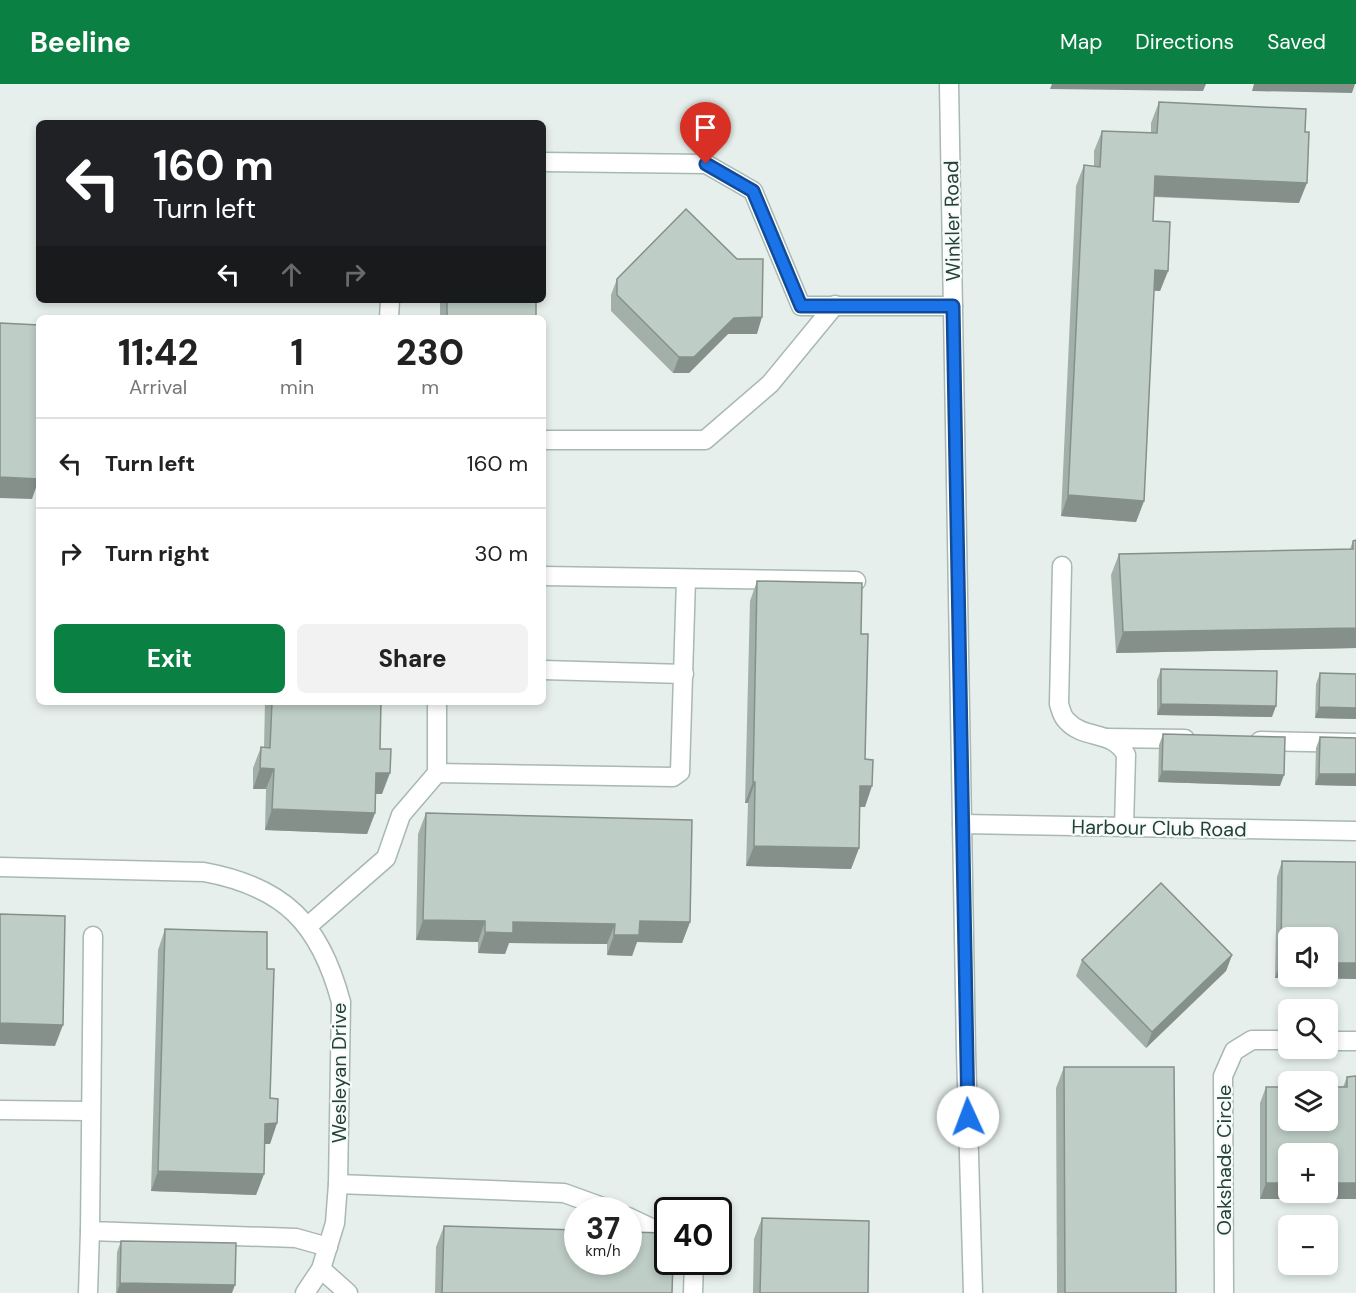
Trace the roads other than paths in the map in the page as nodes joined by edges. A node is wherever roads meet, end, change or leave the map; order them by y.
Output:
1 (949, 84) edge
2 (546, 162) edge
3 (836, 305) junction
4 (953, 306) junction
5 (546, 440) edge
6 (1062, 566) dead end
7 (546, 576) edge
8 (686, 579) junction
9 (856, 581) edge
10 (546, 670) edge
11 (684, 674) junction
12 (437, 705) edge
13 (1106, 738) junction
14 (1201, 740) edge
15 (1237, 740) edge
16 (1356, 743) edge
17 (437, 773) junction
18 (962, 824) junction
19 (1124, 827) junction
20 (1356, 831) edge
21 (0, 867) edge
22 (308, 926) junction
23 (93, 936) dead end
24 (1278, 1040) edge
25 (1338, 1041) edge
26 (1356, 1041) edge
27 (0, 1110) edge
28 (90, 1111) junction
29 (338, 1184) junction
30 (575, 1197) edge
31 (90, 1231) junction
32 (328, 1247) junction
33 (321, 1269) junction
34 (694, 1275) edge
35 (88, 1293) edge
36 (305, 1293) edge
37 (348, 1293) edge
38 (693, 1293) edge
39 (973, 1293) edge
40 (1224, 1293) edge

1 - 4 street, Winkler Road
2 - 3 street
3 - 4 street
3 - 5 street
4 - 18 street, Winkler Road
6 - 13 street
7 - 8 street
8 - 9 street
8 - 11 street
10 - 11 street
11 - 17 street
12 - 17 street
13 - 14 street
13 - 19 street
15 - 16 street
17 - 22 street
18 - 19 street, Harbour Club Road
18 - 39 street, Winkler Road
19 - 20 street, Harbour Club Road
21 - 22 street, Wesleyan Drive
22 - 29 street, Wesleyan Drive
23 - 28 street
24 - 40 street, Oakshade Circle
25 - 26 street
27 - 28 street
28 - 31 street
29 - 30 street
29 - 32 street, Wesleyan Drive
31 - 32 street
31 - 35 street
32 - 33 street, Wesleyan Drive
33 - 36 street, Wesleyan Drive
33 - 37 street
34 - 38 street

